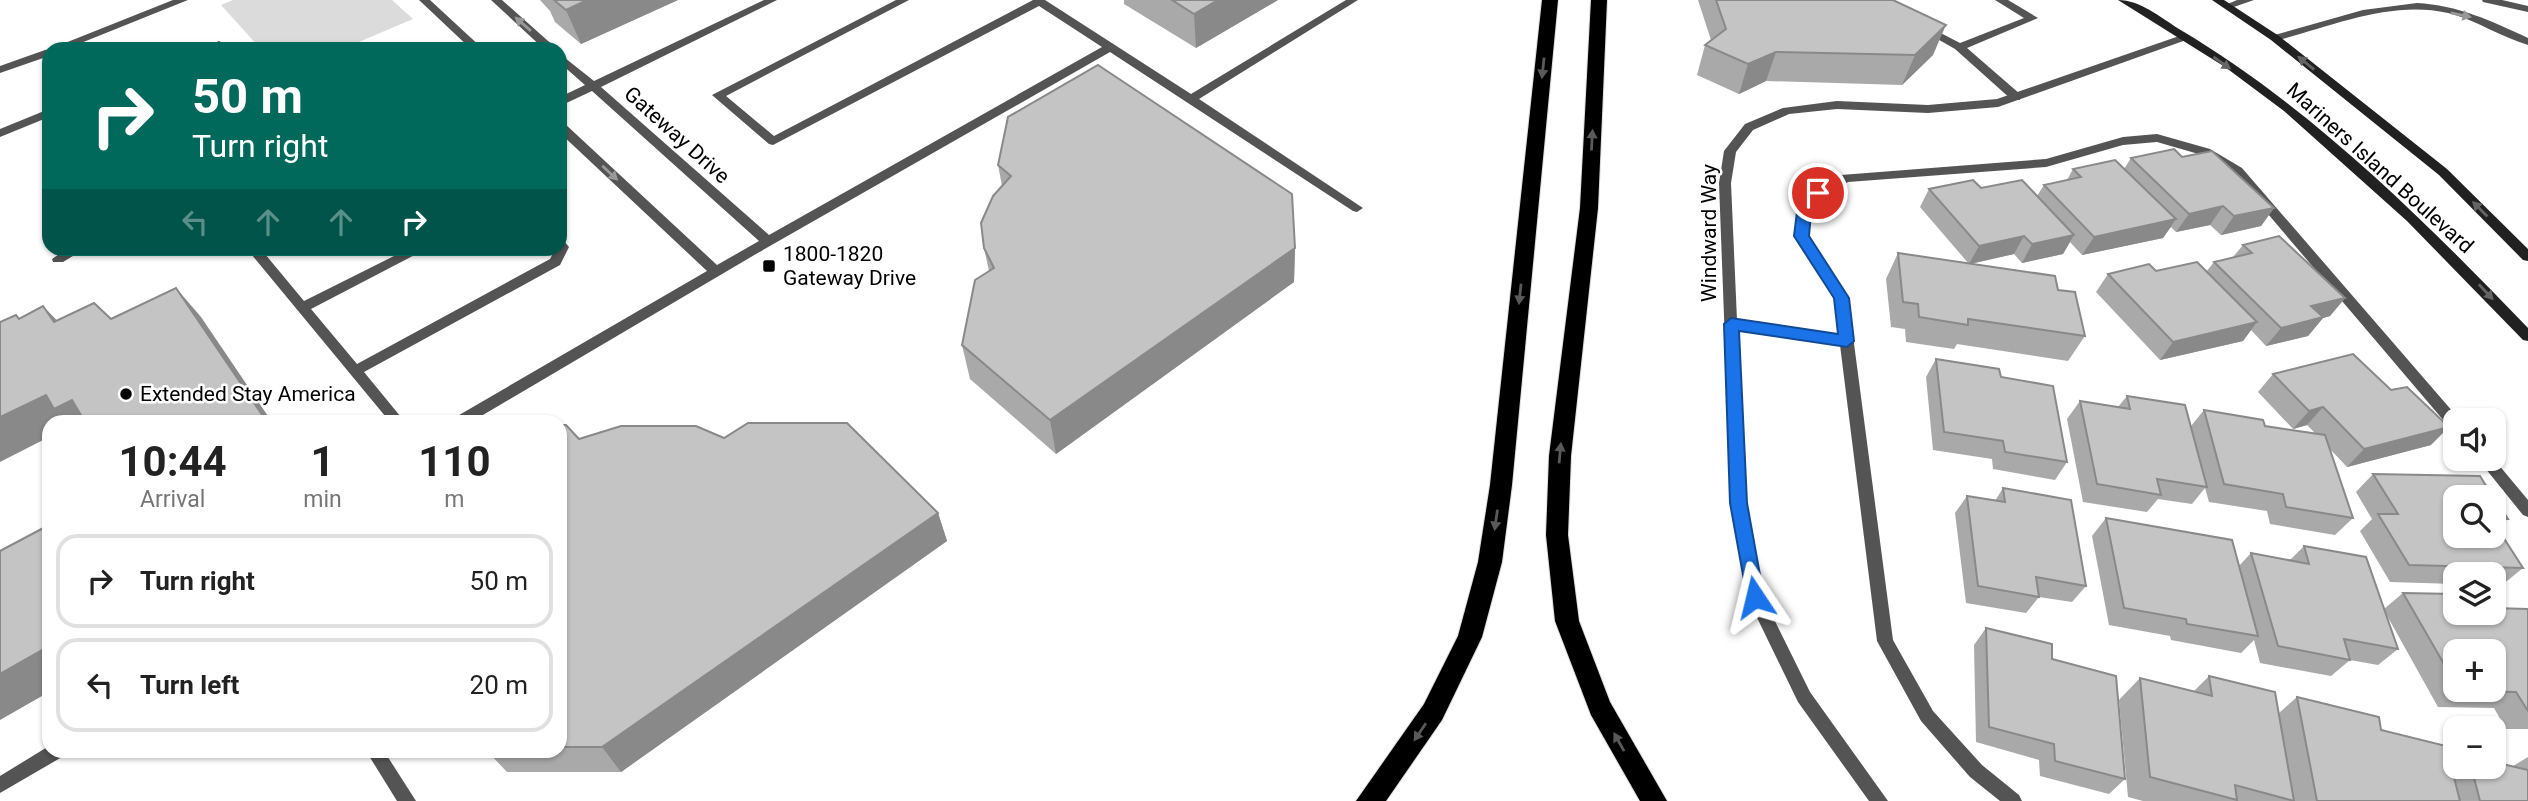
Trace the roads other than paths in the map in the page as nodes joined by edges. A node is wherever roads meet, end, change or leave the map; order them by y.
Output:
1 (183, 0) edge
2 (424, 0) edge
3 (496, 0) edge
4 (772, 0) edge
5 (904, 0) edge
6 (1353, 0) edge
7 (1550, 0) edge
8 (1599, 0) edge
9 (2000, 0) edge
10 (2123, 0) edge
11 (2249, 0) edge
12 (2377, 0) edge
13 (2487, 0) edge
14 (1039, 1) edge
15 (2223, 3) edge
16 (2528, 9) edge
17 (2358, 15) junction
18 (1916, 24) edge
19 (2185, 37) junction
20 (2275, 38) junction
21 (74, 42) edge
22 (469, 42) edge
23 (543, 42) edge
24 (2528, 42) edge
25 (1110, 47) junction
26 (1959, 47) junction
27 (42, 55) edge
28 (567, 63) edge
29 (0, 71) edge
30 (593, 86) junction
31 (2016, 97) junction
32 (567, 99) edge
33 (1191, 99) junction
34 (42, 116) edge
35 (0, 133) edge
36 (567, 133) edge
37 (1357, 208) dead end
38 (768, 241) junction
39 (64, 256) edge
40 (259, 256) edge
41 (406, 256) edge
42 (558, 256) edge
43 (2528, 257) edge
44 (58, 259) dead end
45 (716, 271) junction
46 (302, 308) junction
47 (1731, 324) junction
48 (2528, 336) edge
49 (1847, 341) junction
50 (355, 371) junction
51 (2443, 410) edge
52 (392, 415) edge
53 (471, 415) edge
54 (2495, 471) edge
55 (2528, 511) edge
56 (44, 758) edge
57 (379, 758) edge
58 (0, 785) edge
59 (407, 801) edge
60 (1369, 801) edge
61 (1654, 801) edge
62 (1879, 801) edge
63 (2013, 801) edge

1 - 21 street
2 - 22 street
23 -> 3 street
4 - 30 street
5 - 14 street
6 - 33 street
7 -> 60 highway
61 -> 8 highway
9 - 26 street
10 - 19 main road, Mariners Island Boulevard
11 - 15 street
12 - 17 street
13 - 16 street
14 - 25 street
15 - 20 main road, Mariners Island Boulevard
17 - 20 street
17 -> 24 street
18 - 26 street
19 - 31 street, Windward Way
19 -> 48 main road, Mariners Island Boulevard
43 -> 20 main road, Mariners Island Boulevard
25 - 33 street
25 - 38 street
26 - 31 street
27 - 29 street
28 - 30 street, Gateway Drive
30 - 32 street
30 - 38 street, Gateway Drive
31 - 47 street, Windward Way
33 - 37 street
34 - 35 street
36 -> 45 street
38 - 45 street
39 - 44 street
40 - 46 street
41 - 46 street
42 - 50 street
45 - 53 street
46 - 50 street
47 - 49 street
47 - 62 street, Windward Way
49 - 51 street
49 - 63 street
50 - 52 street
54 - 55 street
56 - 58 street
57 - 59 street

